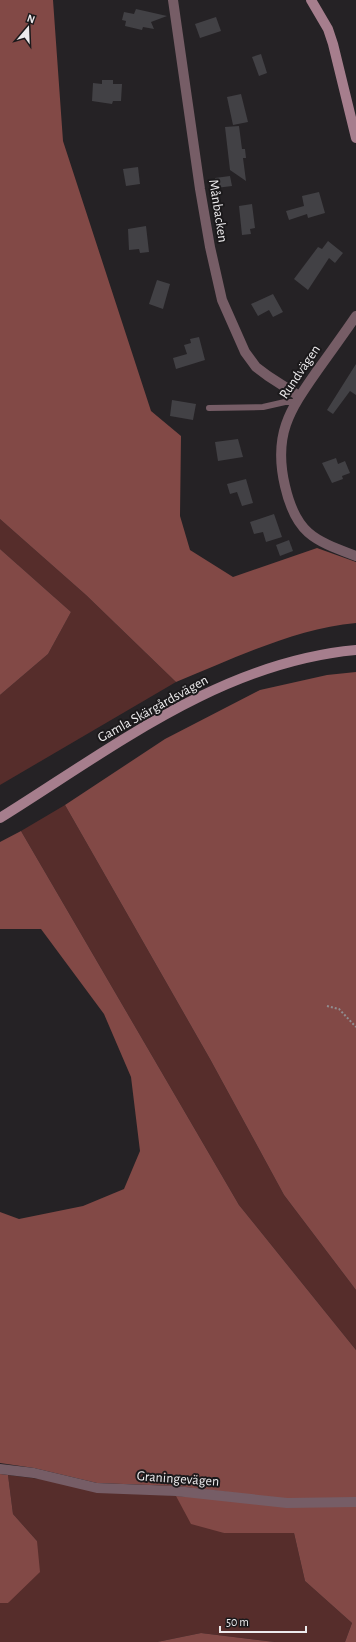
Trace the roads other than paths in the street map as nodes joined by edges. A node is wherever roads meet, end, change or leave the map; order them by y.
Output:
1 (173, 0) edge
2 (311, 0) edge
3 (356, 138) edge
4 (356, 316) edge
5 (297, 399) junction
6 (209, 408) dead end
7 (356, 556) edge
8 (356, 650) edge
9 (0, 818) edge
10 (0, 1469) edge
11 (356, 1502) edge

1 - 5 street, Månbacken
2 - 3 main road
4 - 5 street, Rundvägen
5 - 6 lane
5 - 7 street, Rundvägen
8 - 9 main road, Gamla Skärgårdsvägen
10 - 11 street, Graningevägen

